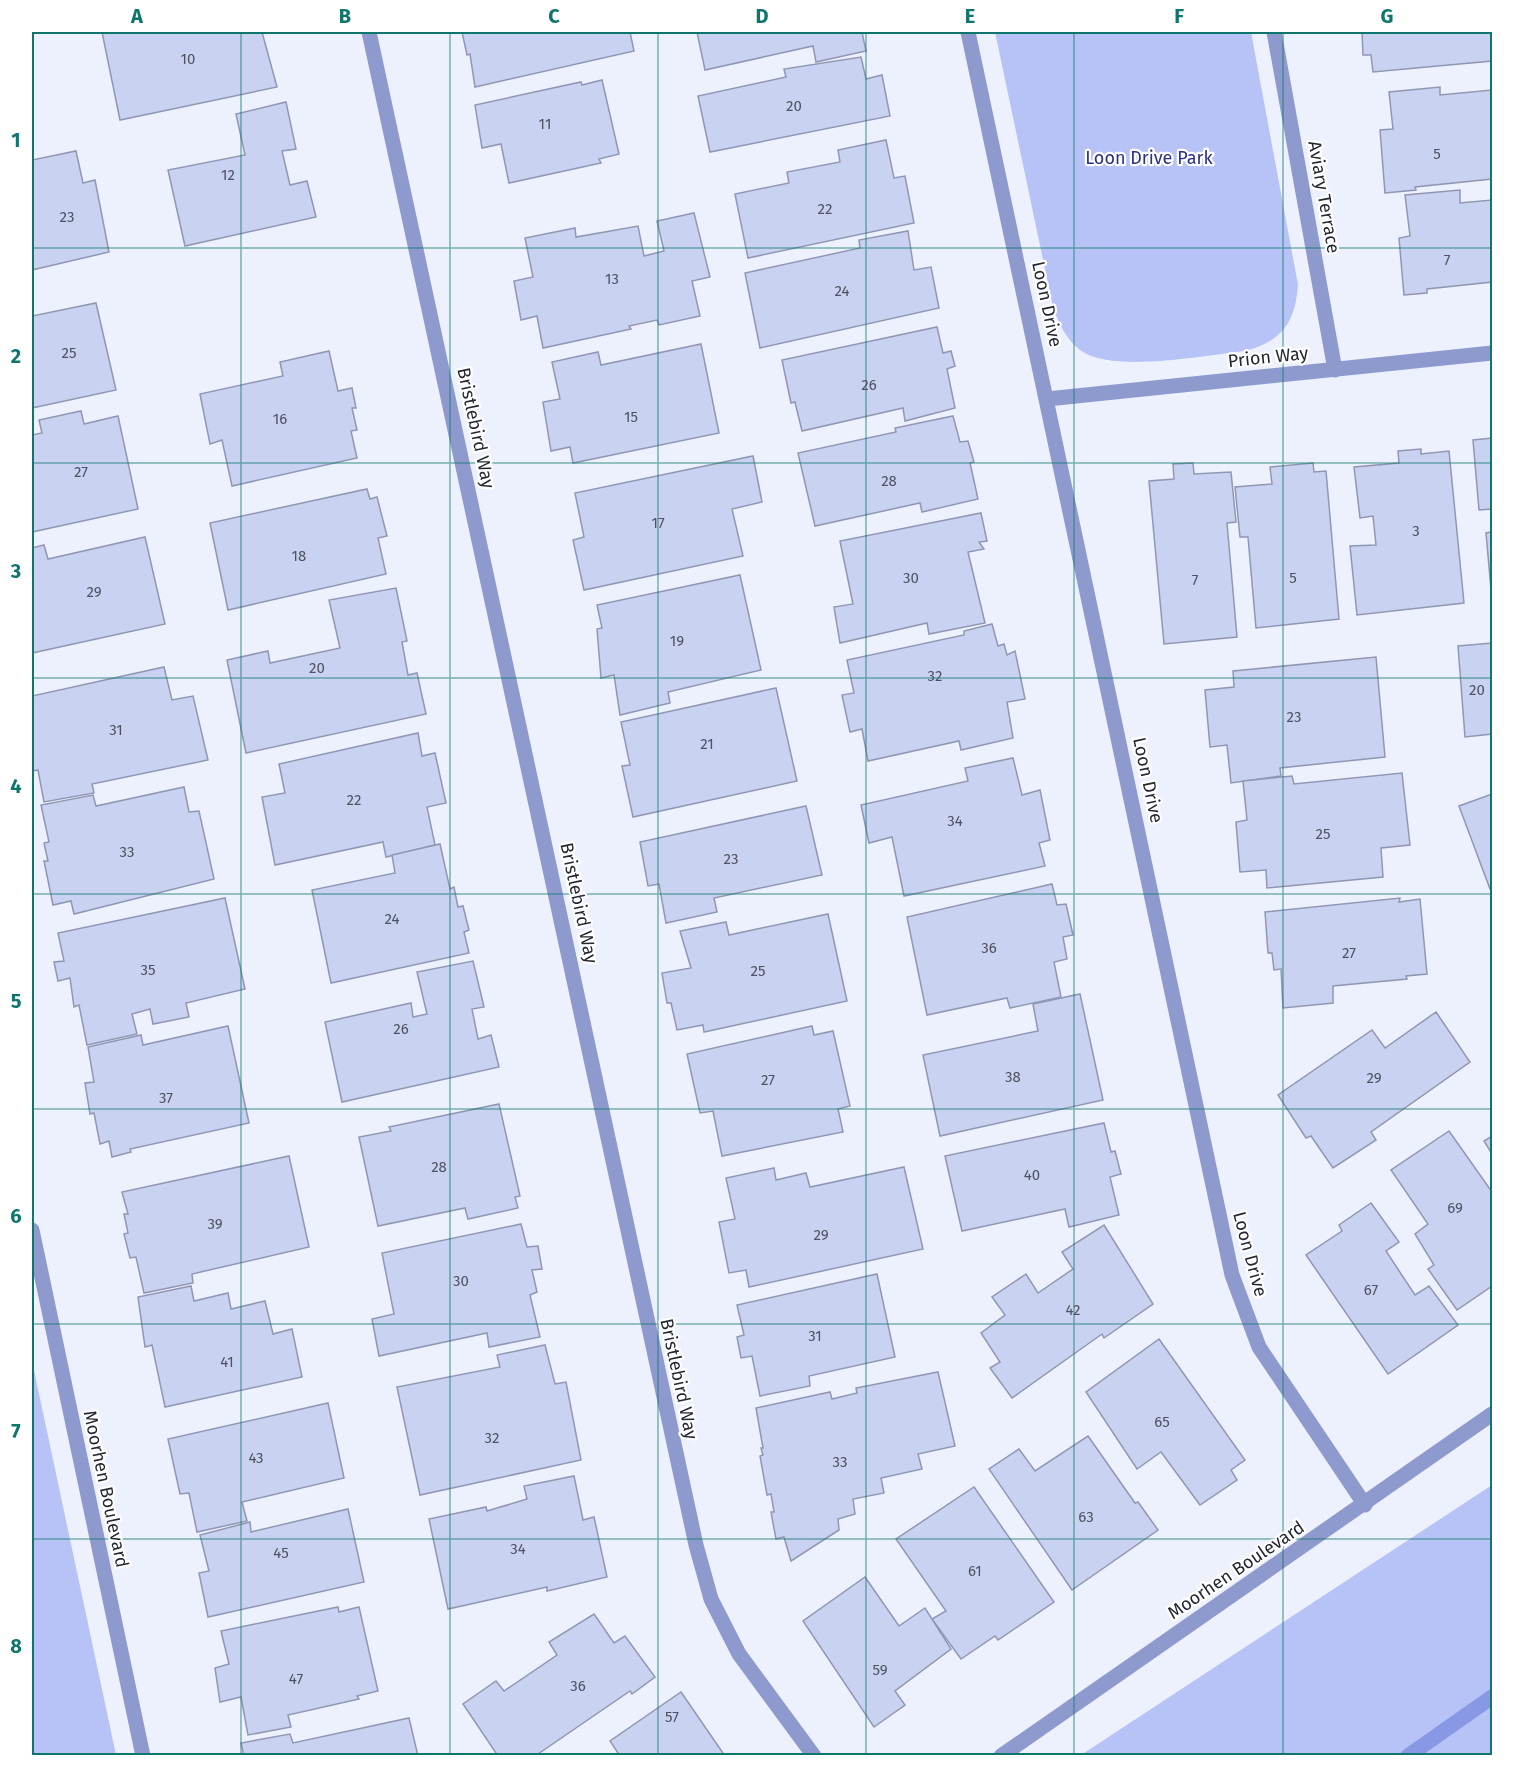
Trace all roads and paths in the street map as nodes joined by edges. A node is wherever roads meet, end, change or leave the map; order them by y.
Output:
1 (369, 32) edge
2 (968, 32) edge
3 (1274, 32) edge
4 (1492, 353) edge
5 (1335, 370) junction
6 (1047, 399) junction
7 (32, 1230) edge
8 (1492, 1414) edge
9 (1365, 1505) junction
10 (143, 1755) edge
11 (814, 1755) edge
12 (1001, 1755) edge

1 - 11 street, Bristlebird Way
2 - 6 street, Loon Drive
3 - 5 street, Aviary Terrace
4 - 5 street, Prion Way
5 - 6 street, Prion Way
6 - 9 street, Loon Drive
7 - 10 street, Moorhen Boulevard
8 - 9 street, Moorhen Boulevard
9 - 12 street, Moorhen Boulevard

